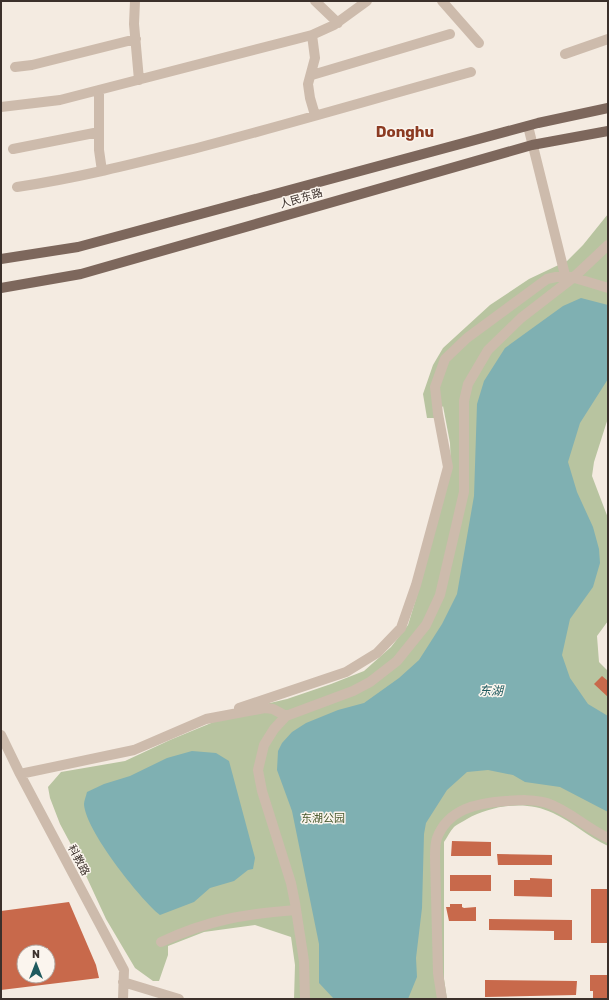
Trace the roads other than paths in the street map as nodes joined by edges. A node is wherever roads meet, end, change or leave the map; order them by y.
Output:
1 (135, 1) edge
2 (315, 1) edge
3 (367, 1) edge
4 (442, 1) edge
5 (338, 22) junction
6 (450, 34) dead end
7 (312, 35) junction
8 (136, 39) junction
9 (608, 39) edge
10 (480, 43) dead end
11 (565, 54) dead end
12 (15, 67) dead end
13 (471, 72) dead end
14 (312, 75) junction
15 (139, 80) junction
16 (99, 90) junction
17 (1, 107) edge
18 (608, 108) edge
19 (315, 115) junction
20 (528, 126) junction
21 (608, 131) edge
22 (99, 132) junction
23 (532, 145) junction
24 (13, 149) dead end
25 (102, 172) junction
26 (17, 187) dead end
27 (608, 245) edge
28 (1, 259) edge
29 (569, 276) junction
30 (1, 288) edge
31 (608, 288) edge
32 (286, 716) junction
33 (206, 719) junction
34 (1, 735) edge
35 (20, 774) junction
36 (608, 838) edge
37 (296, 910) junction
38 (161, 942) dead end
39 (123, 982) junction
40 (123, 999) edge
41 (179, 999) edge
42 (305, 999) edge
43 (442, 999) edge

1 - 8 street
2 - 5 street
3 - 5 street
4 - 10 street
5 - 7 street
6 - 14 street
7 - 14 street
7 - 15 street
8 - 12 street
8 - 15 street
9 - 11 street
13 - 19 street
14 - 19 street
15 - 16 street
16 - 17 street
16 - 22 street
18 - 20 main road, 人民东路
19 - 25 street
20 - 23 street
20 - 28 main road, 人民东路
21 - 23 main road, 人民东路
22 - 24 street
22 - 25 street
23 - 29 street
23 - 30 main road, 人民东路
25 - 26 street
27 - 29 street
29 - 31 street
29 - 32 street
29 - 33 street
32 - 33 street
32 - 37 street
33 - 35 street
34 - 35 street, 科教路
35 - 39 street, 科教路
36 - 43 street
37 - 38 street
37 - 42 street
39 - 40 street, 科教路
39 - 41 street

